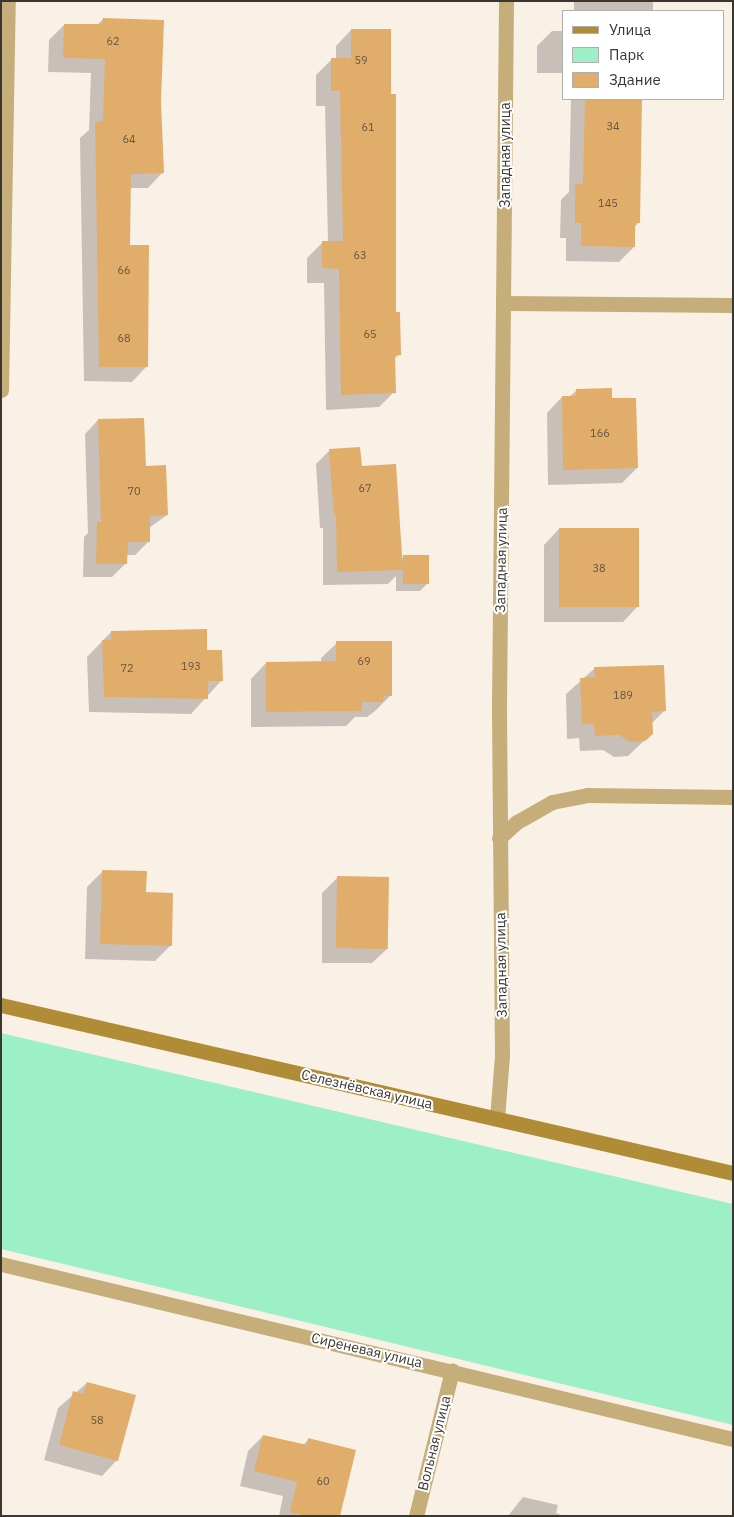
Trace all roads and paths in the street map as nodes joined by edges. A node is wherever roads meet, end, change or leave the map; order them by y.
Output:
1 (8, 1) edge
2 (506, 1) edge
3 (504, 303) junction
4 (733, 305) edge
5 (1, 390) edge
6 (733, 797) edge
7 (499, 838) junction
8 (1, 1005) edge
9 (497, 1118) junction
10 (733, 1173) edge
11 (1, 1264) edge
12 (452, 1370) junction
13 (733, 1439) edge
14 (416, 1516) edge

1 - 5 street
2 - 3 street, Западная улица
3 - 4 street
3 - 7 street, Западная улица
6 - 7 street
7 - 9 street, Западная улица
8 - 9 street, Селезнёвская улица
9 - 10 street, Селезнёвская улица
11 - 12 street, Сиреневая улица
12 - 13 street, Сиреневая улица
12 - 14 street, Вольная улица

